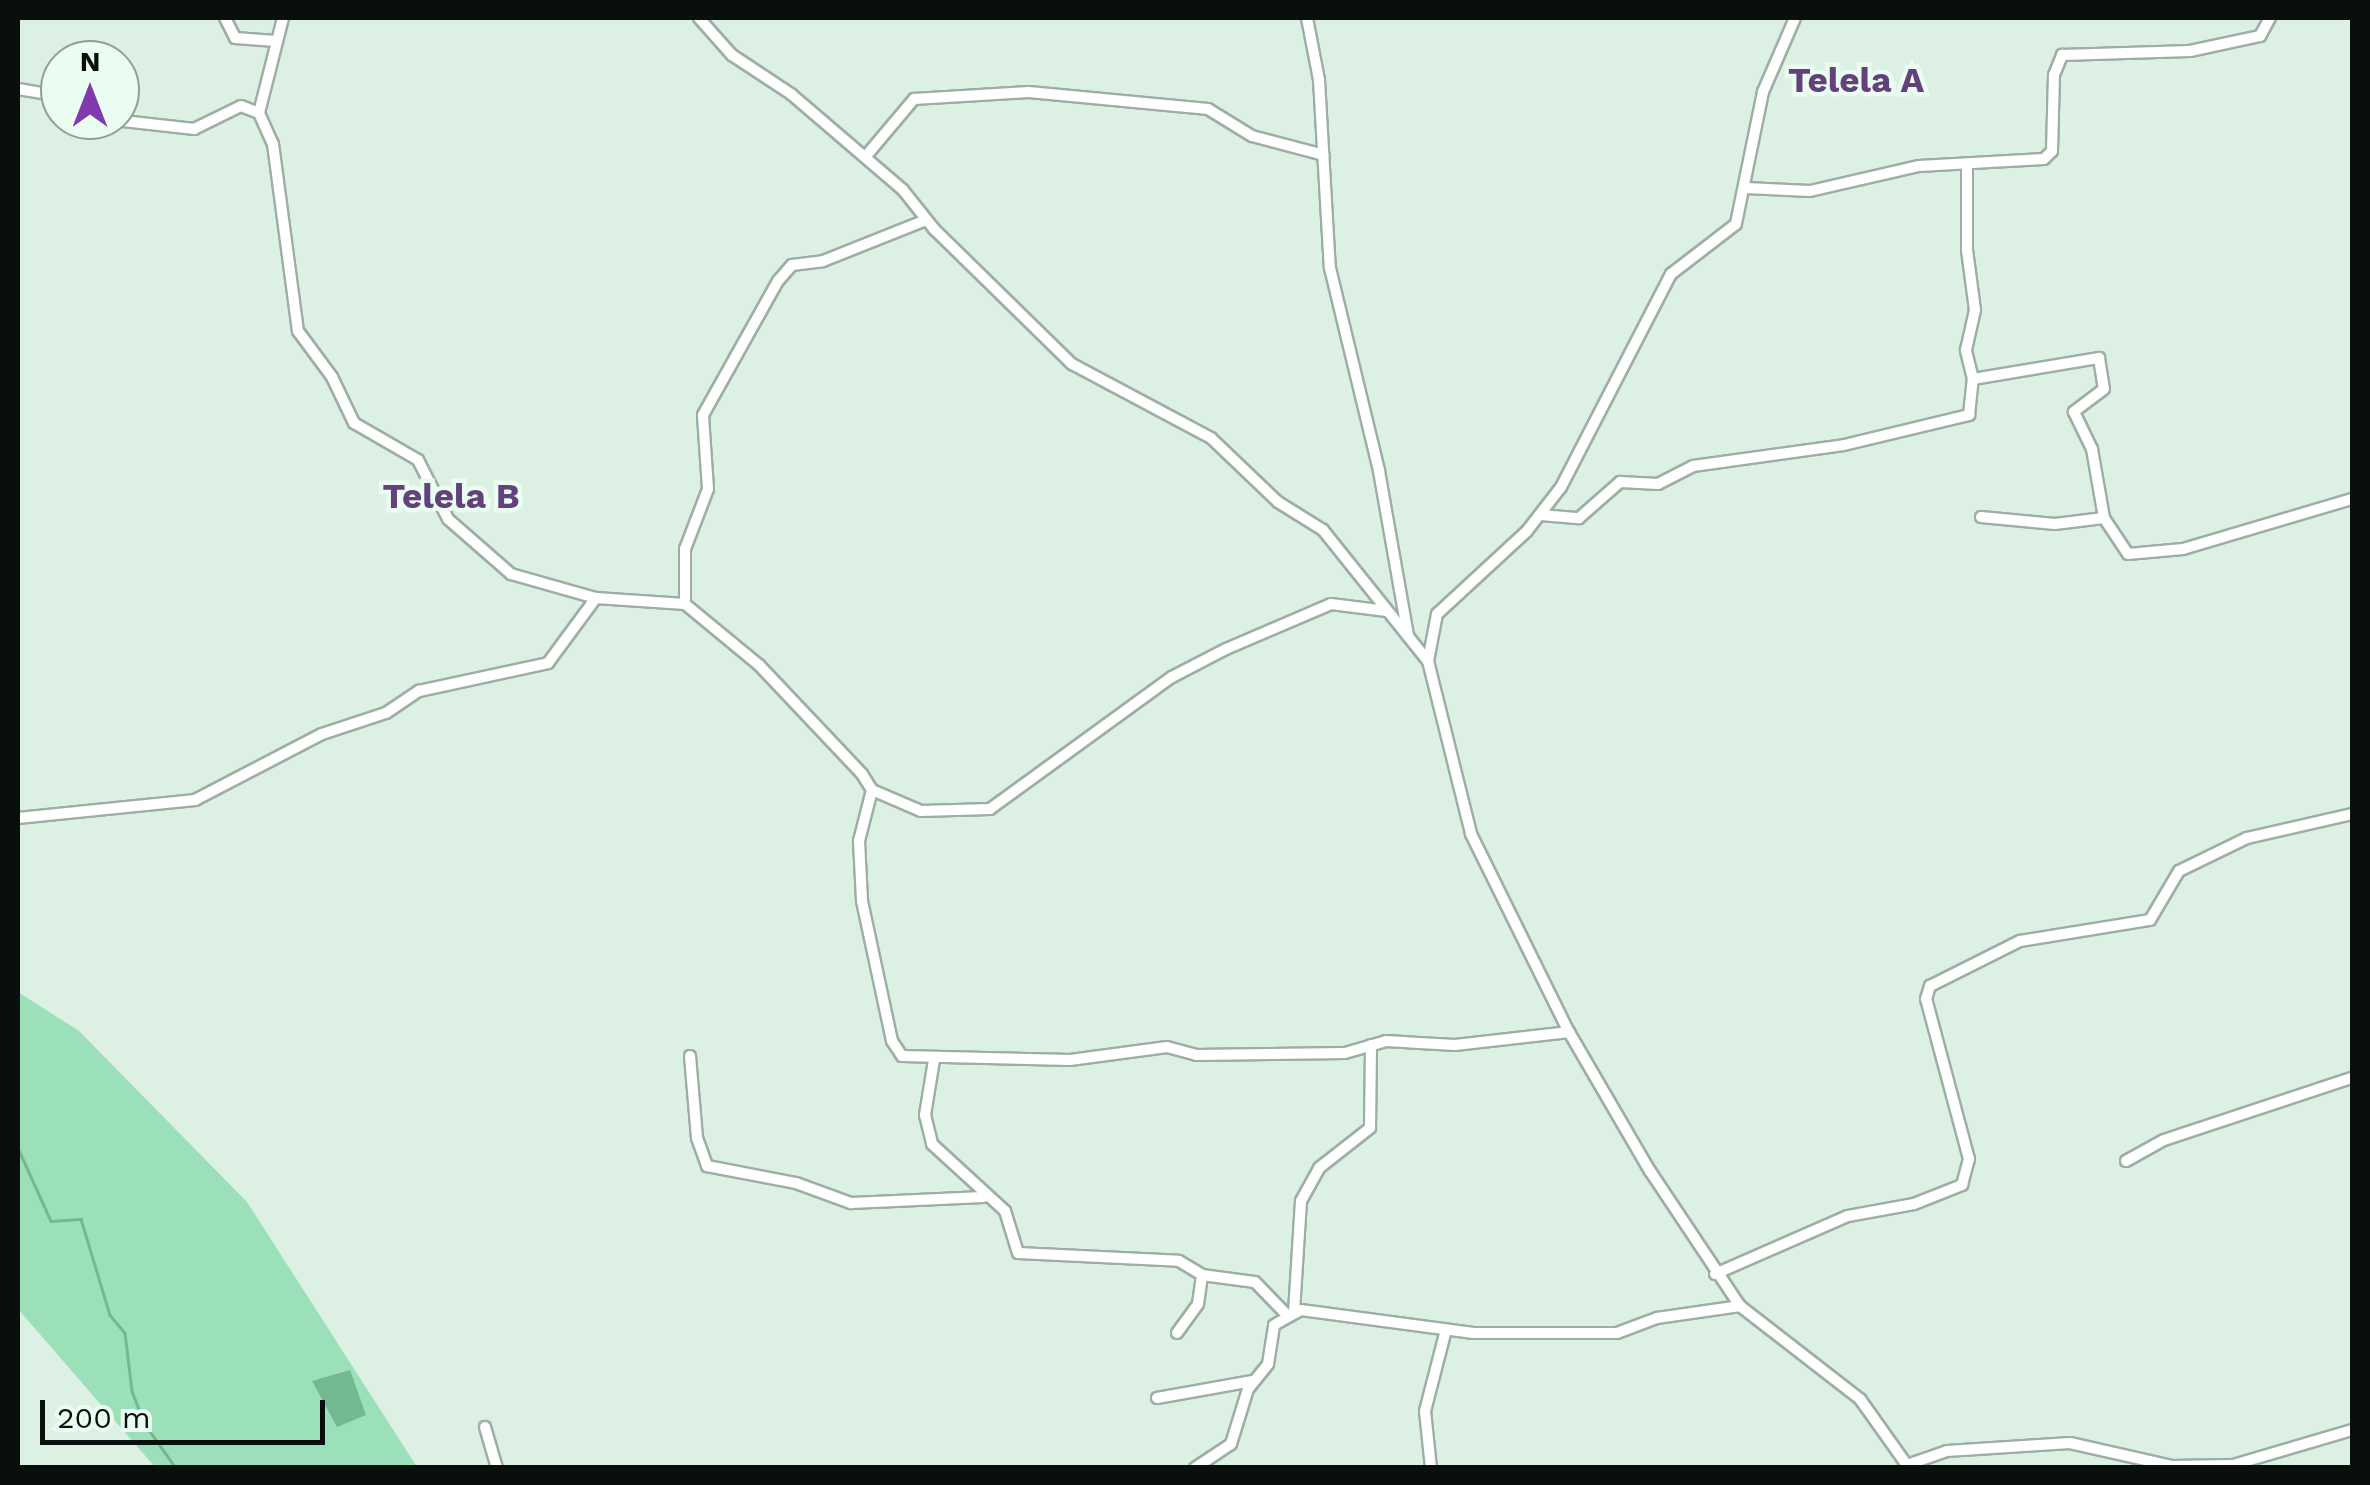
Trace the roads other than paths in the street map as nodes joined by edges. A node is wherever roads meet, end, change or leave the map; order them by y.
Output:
1 (225, 18) edge
2 (283, 18) edge
3 (698, 18) edge
4 (1307, 18) edge
5 (1795, 18) edge
6 (2270, 18) edge
7 (276, 40) junction
8 (259, 113) junction
9 (140, 123) edge
10 (1324, 155) junction
11 (866, 156) junction
12 (1968, 166) junction
13 (1746, 188) junction
14 (926, 220) junction
15 (1973, 379) junction
16 (2352, 499) edge
17 (1541, 515) junction
18 (1981, 518) dead end
19 (2104, 518) junction
20 (596, 598) junction
21 (685, 604) junction
22 (1388, 612) junction
23 (1408, 636) junction
24 (1428, 661) junction
25 (872, 790) junction
26 (2352, 814) edge
27 (18, 818) edge
28 (1569, 1032) junction
29 (1370, 1045) junction
30 (690, 1056) dead end
31 (934, 1060) junction
32 (2352, 1078) edge
33 (2126, 1160) dead end
34 (984, 1197) junction
35 (1715, 1274) junction
36 (1202, 1275) junction
37 (1740, 1306) junction
38 (1290, 1314) junction
39 (1446, 1330) junction
40 (1177, 1333) dead end
41 (1252, 1381) junction
42 (1156, 1398) dead end
43 (485, 1427) dead end
44 (2352, 1430) edge
45 (1908, 1466) edge
46 (2233, 1466) edge
47 (498, 1468) edge
48 (1195, 1468) edge
49 (1431, 1468) edge

1 - 7 street
2 - 7 street
3 - 11 street
4 - 10 street
5 - 13 street
6 - 12 street
7 - 8 street
8 - 9 street
8 - 20 street
10 - 11 street
10 - 23 street
11 - 14 street
12 - 13 street
12 - 15 street
13 - 17 street
14 - 21 street
14 - 22 street
15 - 17 street
15 - 19 street
16 - 19 street
17 - 24 street
18 - 19 street
20 - 21 street
20 - 27 street
21 - 25 street
22 - 23 street
22 - 25 street
23 - 24 street
24 - 28 street
25 - 31 street
26 - 35 street
28 - 29 street
28 - 35 street
29 - 31 street
29 - 38 street
30 - 34 street
31 - 34 street
32 - 33 street
34 - 36 street
35 - 37 street
36 - 38 street
36 - 40 street
37 - 39 street
37 - 45 street
38 - 39 street
38 - 41 street
39 - 49 street
41 - 42 street
41 - 48 street
43 - 47 street
44 - 46 street
45 - 46 street

